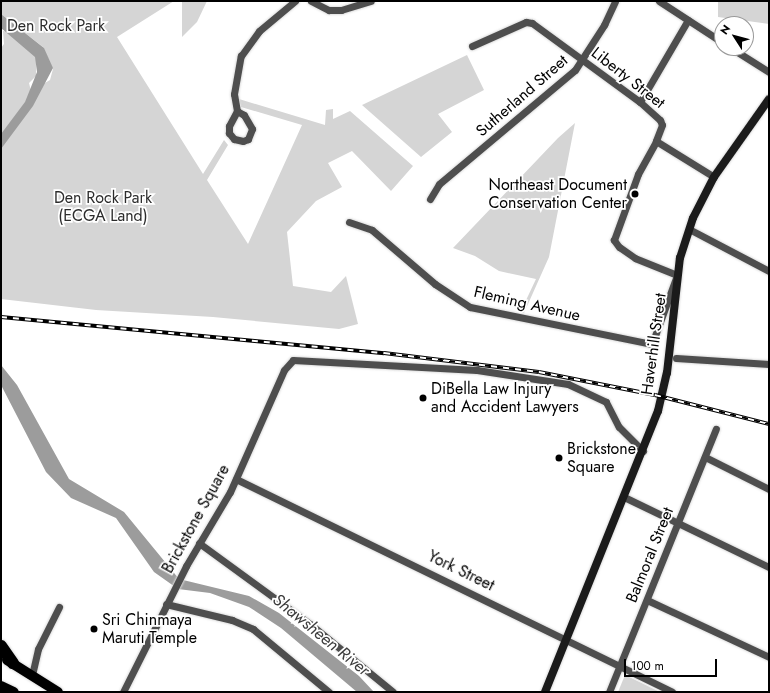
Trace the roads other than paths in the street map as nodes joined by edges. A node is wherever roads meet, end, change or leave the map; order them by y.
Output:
1 (295, 1) edge
2 (311, 1) edge
3 (371, 1) edge
4 (615, 1) edge
5 (659, 1) edge
6 (688, 20) junction
7 (714, 37) edge
8 (472, 46) dead end
9 (744, 56) edge
10 (583, 60) junction
11 (769, 72) edge
12 (769, 100) edge
13 (640, 102) junction
14 (237, 111) dead end
15 (656, 141) junction
16 (714, 177) junction
17 (430, 199) dead end
18 (349, 222) dead end
19 (689, 229) junction
20 (769, 271) edge
21 (677, 275) junction
22 (676, 358) dead end
23 (769, 364) edge
24 (716, 429) dead end
25 (643, 451) junction
26 (705, 457) junction
27 (236, 479) junction
28 (769, 489) edge
29 (624, 497) junction
30 (678, 523) junction
31 (199, 543) junction
32 (769, 567) edge
33 (647, 600) junction
34 (166, 604) junction
35 (59, 607) dead end
36 (566, 640) junction
37 (1, 646) edge
38 (1, 656) edge
39 (769, 657) edge
40 (13, 663) junction
41 (620, 666) junction
42 (32, 675) junction
43 (1, 686) edge
44 (14, 692) edge
45 (58, 692) edge
46 (124, 692) edge
47 (329, 692) edge
48 (393, 692) edge
49 (545, 692) edge
50 (609, 692) edge
51 (672, 692) edge

1 - 14 street
2 - 3 street
4 - 10 street, Sutherland Street
5 - 6 street
6 - 7 street
6 - 13 street
8 - 10 street, Liberty Street
9 - 11 street
10 - 13 street, Liberty Street
10 - 17 street, Sutherland Street
12 - 16 main road, Haverhill Street
13 - 15 street, Liberty Street
15 - 16 street
15 - 21 street
16 - 19 main road, Haverhill Street
18 - 21 street, Fleming Avenue
19 - 20 street
19 - 21 main road, Haverhill Street
21 - 25 main road, Haverhill Street
22 - 23 street
24 - 26 street, Balmoral Street
25 - 27 street, Brickstone Square
25 - 29 main road, Haverhill Street
26 - 28 street
26 - 30 street, Balmoral Street
27 - 31 street, Brickstone Square
27 - 36 street, York Street
29 - 30 street
29 - 36 main road, Haverhill Street
30 - 32 street
30 - 33 street, Balmoral Street
31 - 34 street, Brickstone Square
31 - 48 street
33 - 39 street
33 - 41 street, Balmoral Street
34 - 46 street, Brickstone Square
34 - 47 street
35 - 42 street
36 - 41 street, York Street
36 - 49 main road, Haverhill Street
37 - 40 highway
38 - 40 main road
40 - 42 main road
41 - 50 street, Balmoral Street
41 - 51 street, York Street
42 - 45 main road
43 - 44 main road

